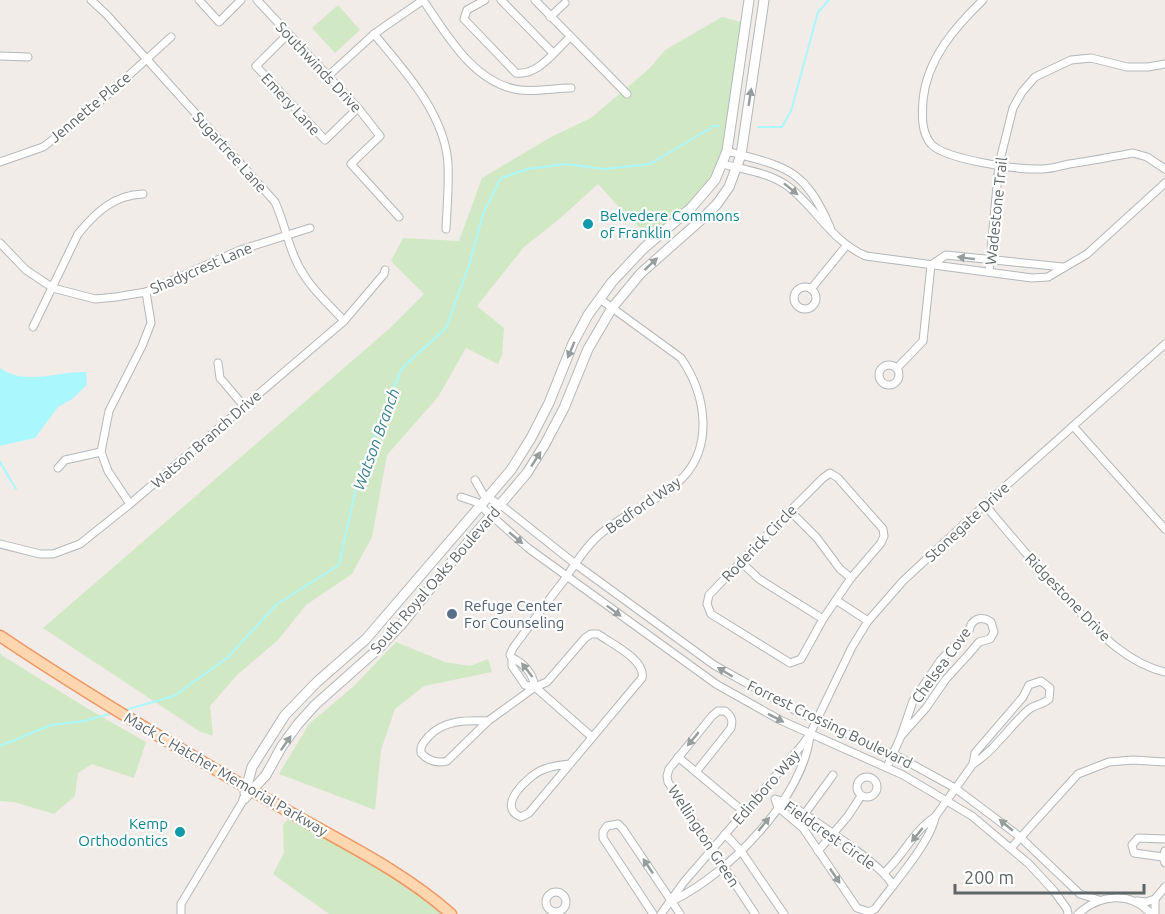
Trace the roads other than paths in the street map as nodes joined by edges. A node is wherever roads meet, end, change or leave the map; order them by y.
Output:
1 (91, 0) edge
2 (199, 0) edge
3 (241, 0) edge
4 (257, 0) edge
5 (423, 0) edge
6 (485, 0) edge
7 (501, 0) edge
8 (535, 0) edge
9 (749, 0) edge
10 (764, 0) edge
11 (983, 0) edge
12 (565, 3) dead end
13 (550, 17) junction
14 (288, 34) junction
15 (374, 34) junction
16 (171, 37) dead end
17 (570, 37) junction
18 (553, 53) junction
19 (0, 56) edge
20 (28, 57) dead end
21 (147, 59) junction
22 (1165, 64) edge
23 (328, 76) junction
24 (571, 88) dead end
25 (627, 94) dead end
26 (358, 108) junction
27 (727, 151) junction
28 (741, 155) junction
29 (0, 162) edge
30 (723, 164) junction
31 (999, 164) junction
32 (737, 168) junction
33 (1165, 169) edge
34 (1165, 183) edge
35 (143, 194) dead end
36 (399, 218) dead end
37 (310, 228) dead end
38 (446, 229) dead end
39 (832, 232) junction
40 (286, 237) junction
41 (0, 243) edge
42 (846, 246) junction
43 (990, 261) junction
44 (931, 265) junction
45 (1066, 267) junction
46 (385, 270) dead end
47 (989, 272) junction
48 (53, 288) junction
49 (811, 289) dead end
50 (146, 292) junction
51 (600, 299) junction
52 (612, 308) junction
53 (344, 321) junction
54 (33, 327) dead end
55 (1165, 344) edge
56 (218, 363) dead end
57 (897, 368) dead end
58 (244, 406) junction
59 (1073, 426) junction
60 (101, 452) junction
61 (57, 468) dead end
62 (475, 480) dead end
63 (488, 497) junction
64 (461, 498) dead end
65 (130, 504) junction
66 (500, 505) junction
67 (985, 505) junction
68 (480, 506) junction
69 (790, 511) junction
70 (490, 516) junction
71 (1165, 529) edge
72 (0, 544) edge
73 (740, 561) junction
74 (574, 564) junction
75 (567, 576) junction
76 (851, 578) junction
77 (836, 600) junction
78 (823, 619) junction
79 (868, 621) junction
80 (965, 635) junction
81 (0, 636) edge
82 (976, 645) junction
83 (1165, 672) edge
84 (928, 678) junction
85 (535, 687) junction
86 (940, 687) junction
87 (1023, 697) junction
88 (1033, 707) junction
89 (816, 720) junction
90 (488, 721) junction
91 (810, 734) junction
92 (901, 736) junction
93 (592, 737) junction
94 (892, 754) junction
95 (678, 757) junction
96 (1165, 762) edge
97 (570, 764) junction
98 (973, 764) junction
99 (886, 767) junction
100 (696, 772) junction
101 (833, 775) dead end
102 (955, 788) junction
103 (249, 789) junction
104 (764, 790) junction
105 (861, 796) dead end
106 (244, 799) joint
107 (779, 800) junction
108 (947, 800) junction
109 (778, 807) junction
110 (745, 813) junction
111 (805, 815) junction
112 (935, 817) junction
113 (798, 823) junction
114 (725, 834) junction
115 (833, 835) junction
116 (1020, 837) junction
117 (1165, 839) edge
118 (713, 848) junction
119 (1011, 848) junction
120 (818, 850) junction
121 (741, 851) junction
122 (1164, 857) edge
123 (724, 867) junction
124 (885, 873) junction
125 (893, 885) junction
126 (1165, 887) edge
127 (1155, 899) junction
128 (1099, 900) junction
129 (672, 901) junction
130 (1133, 901) junction
131 (181, 914) edge
132 (451, 914) edge
133 (653, 914) edge
134 (661, 914) edge
135 (680, 914) edge
136 (755, 914) edge
137 (784, 914) edge
138 (1068, 914) edge
139 (1078, 914) edge
140 (1153, 914) edge

1 - 21 street, Sugartree Lane
2 - 3 street
4 - 14 street, Southwinds Drive
5 - 15 street
5 - 24 street
6 - 18 street
7 - 18 street
8 - 13 street
9 - 27 main road, South Royal Oaks Boulevard
28 -> 10 main road, South Royal Oaks Boulevard
11 - 31 street
12 - 13 street
13 - 17 street
14 - 23 street, Southwinds Drive
14 - 26 street, Emery Lane
15 - 23 street
15 - 38 street
16 - 21 street, Jennette Place
17 - 18 street
17 - 25 street
19 - 20 street
21 - 29 street, Jennette Place
21 - 40 street, Sugartree Lane
22 - 31 street, Wadestone Trail
23 - 26 street, Southwinds Drive
26 - 36 street, Southwinds Drive
27 - 28 street
27 - 30 main road, South Royal Oaks Boulevard
28 - 32 main road, South Royal Oaks Boulevard
28 - 39 street
30 - 32 street
30 - 51 main road, South Royal Oaks Boulevard
31 - 33 street
31 - 43 street, Wadestone Trail
32 -> 39 street
52 -> 32 main road, South Royal Oaks Boulevard
34 - 45 street
35 - 48 street
37 - 40 street, Shadycrest Lane
39 - 42 street
40 - 50 street, Shadycrest Lane
40 - 53 street, Sugartree Lane
41 - 48 street, Shadycrest Lane
42 - 44 street
42 - 49 street
43 -> 44 street
43 - 45 street
43 - 47 street, Wadestone Trail
44 - 47 street
44 - 57 street
45 - 47 street
46 - 53 street, Watson Branch Drive
48 - 50 street, Shadycrest Lane
48 - 54 street
50 - 60 street
51 - 52 street, Bedford Way
51 -> 63 main road, South Royal Oaks Boulevard
66 -> 52 main road, South Royal Oaks Boulevard
52 - 74 street, Bedford Way
53 - 58 street, Watson Branch Drive
55 - 59 street, Stonegate Drive
56 - 58 street
58 - 65 street, Watson Branch Drive
59 - 67 street, Stonegate Drive
59 - 71 street
60 - 61 street
60 - 65 street
62 - 63 street, Forrest Crossing Boulevard
63 - 66 street, Forrest Crossing Boulevard
63 - 68 main road, South Royal Oaks Boulevard
64 - 68 street, Forrest Crossing Boulevard
65 - 72 street, Watson Branch Drive
66 - 70 main road, South Royal Oaks Boulevard
66 - 74 street, Forrest Crossing Boulevard
67 - 79 street, Stonegate Drive
67 - 83 street, Ridgestone Drive
68 - 70 street, Forrest Crossing Boulevard
68 - 103 main road, South Royal Oaks Boulevard
69 - 73 street, Roderick Circle
69 - 76 street
69 - 76 street, Roderick Circle
70 -> 75 street, Forrest Crossing Boulevard
103 -> 70 main road, South Royal Oaks Boulevard
73 - 78 street
73 - 78 street, Roderick Circle
74 - 75 street, Bedford Way
89 -> 74 street, Forrest Crossing Boulevard
75 - 85 street, Bedford Way
75 -> 91 street, Forrest Crossing Boulevard
76 - 77 street, Roderick Circle
77 - 78 street, Roderick Circle
77 - 79 street
79 - 89 street, Stonegate Drive
80 - 82 street
80 - 82 street, Chelsea Cove
80 - 84 street, Chelsea Cove
81 - 103 main road, Mack C Hatcher Memorial Parkway
82 - 86 street, Chelsea Cove
84 - 86 street
84 - 92 street, Chelsea Cove
85 - 90 street
85 - 93 street
85 - 93 street
86 - 92 street, Chelsea Cove
87 - 88 street
87 - 88 street
87 - 98 street
88 - 98 street
89 - 91 street, Stonegate Drive
89 - 94 street, Forrest Crossing Boulevard
90 - 90 street
91 - 99 street, Forrest Crossing Boulevard
91 - 104 street, Edinboro Way
91 - 107 street, Edinboro Way
92 - 94 street, Chelsea Cove
93 - 97 street
94 - 99 street, Chelsea Cove
94 - 102 street, Forrest Crossing Boulevard
95 - 100 street, Wellington Green
100 -> 95 street, Wellington Green
95 - 118 street, Wellington Green
96 - 116 street
97 - 97 street
98 - 102 street, Fieldcrest Circle
99 - 108 street, Forrest Crossing Boulevard
100 - 110 street, Wellington Green
101 - 111 street
102 - 108 street, Fieldcrest Circle
116 -> 102 street, Forrest Crossing Boulevard
103 - 106 main road, South Royal Oaks Boulevard
103 - 132 main road, Mack C Hatcher Memorial Parkway
104 - 107 street, Fieldcrest Circle
104 - 110 street, Edinboro Way
105 - 115 street
106 - 131 street
107 - 109 street, Edinboro Way
107 - 111 street, Fieldcrest Circle
108 - 112 street, Fieldcrest Circle
108 - 119 street, Forrest Crossing Boulevard
109 - 113 street, Fieldcrest Circle
121 -> 109 street, Edinboro Way
110 - 114 street, Edinboro Way
111 - 113 street
111 - 115 street, Fieldcrest Circle
112 -> 124 street, Fieldcrest Circle
112 - 125 street, Fieldcrest Circle
113 - 120 street, Fieldcrest Circle
114 - 118 street, Edinboro Way
114 - 121 street, Wellington Green
115 - 120 street
115 - 124 street, Fieldcrest Circle
116 - 119 street
116 - 128 street, Forrest Crossing Boulevard
117 - 122 street
118 - 123 street, Wellington Green
118 - 129 street, Edinboro Way
119 - 138 street, Forrest Crossing Boulevard
120 -> 125 street, Fieldcrest Circle
121 - 123 street, Edinboro Way
121 - 137 street, Wellington Green
123 - 129 street, Edinboro Way
123 - 136 street, Wellington Green
124 - 125 street, Fieldcrest Circle
126 - 127 street
127 - 130 street
127 - 140 street
128 - 130 street
128 - 139 street
129 -> 133 street
129 - 134 street, Edinboro Way
129 - 135 street
130 - 140 street

